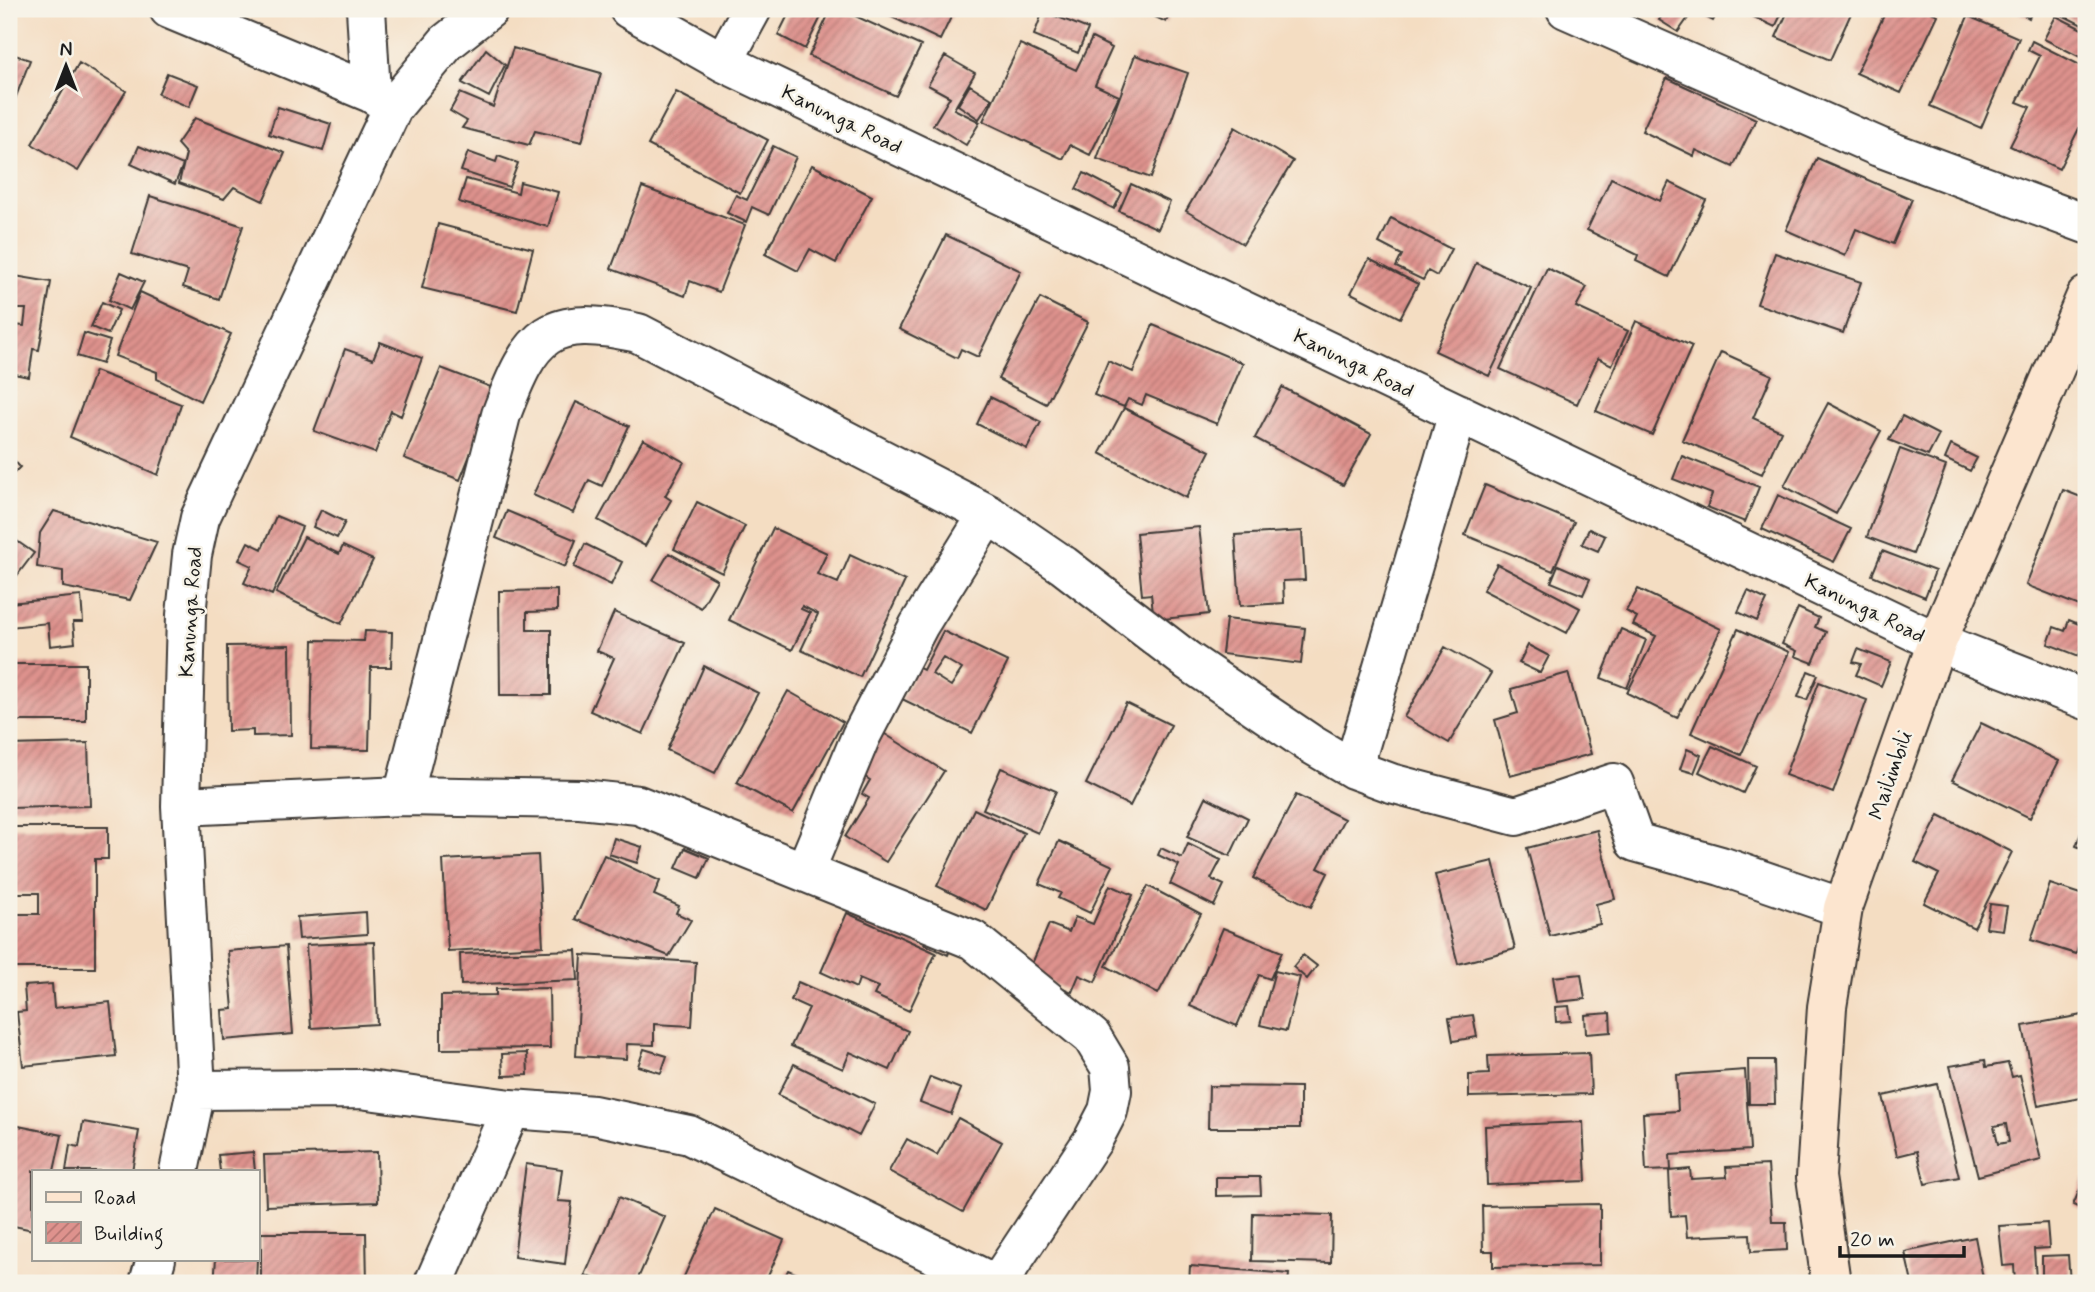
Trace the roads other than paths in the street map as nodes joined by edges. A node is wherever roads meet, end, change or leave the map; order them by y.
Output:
1 (169, 9) edge
2 (366, 9) edge
3 (489, 9) edge
4 (629, 9) edge
5 (752, 9) edge
6 (1566, 9) edge
7 (723, 62) junction
8 (382, 100) junction
9 (2086, 223) edge
10 (2086, 296) edge
11 (1458, 413) junction
12 (988, 514) junction
13 (1937, 642) junction
14 (2086, 701) edge
15 (1353, 769) junction
16 (403, 796) junction
17 (181, 806) junction
18 (805, 871) junction
19 (1843, 908) junction
20 (196, 1090) junction
21 (511, 1109) junction
22 (179, 1170) edge
23 (156, 1260) edge
24 (149, 1283) edge
25 (434, 1283) edge
26 (995, 1283) edge
27 (1831, 1283) edge

1 - 8 street
2 - 8 street
3 - 8 street, Kanunga Road
4 - 7 street, Kanunga Road
5 - 7 street
6 - 9 street
7 - 11 street, Kanunga Road
8 - 17 street, Kanunga Road
10 - 13 street, Mailimbili
11 - 13 street, Kanunga Road
11 - 15 street
12 - 15 street
12 - 16 street
12 - 18 street
13 - 14 street, Kanunga Road
13 - 19 street, Mailimbili
15 - 19 street
16 - 17 street
16 - 18 street
17 - 20 street, Kanunga Road
18 - 26 street
19 - 27 street, Mailimbili
20 - 21 street
20 - 22 street, Kanunga Road
21 - 25 street
21 - 26 street
23 - 24 street

